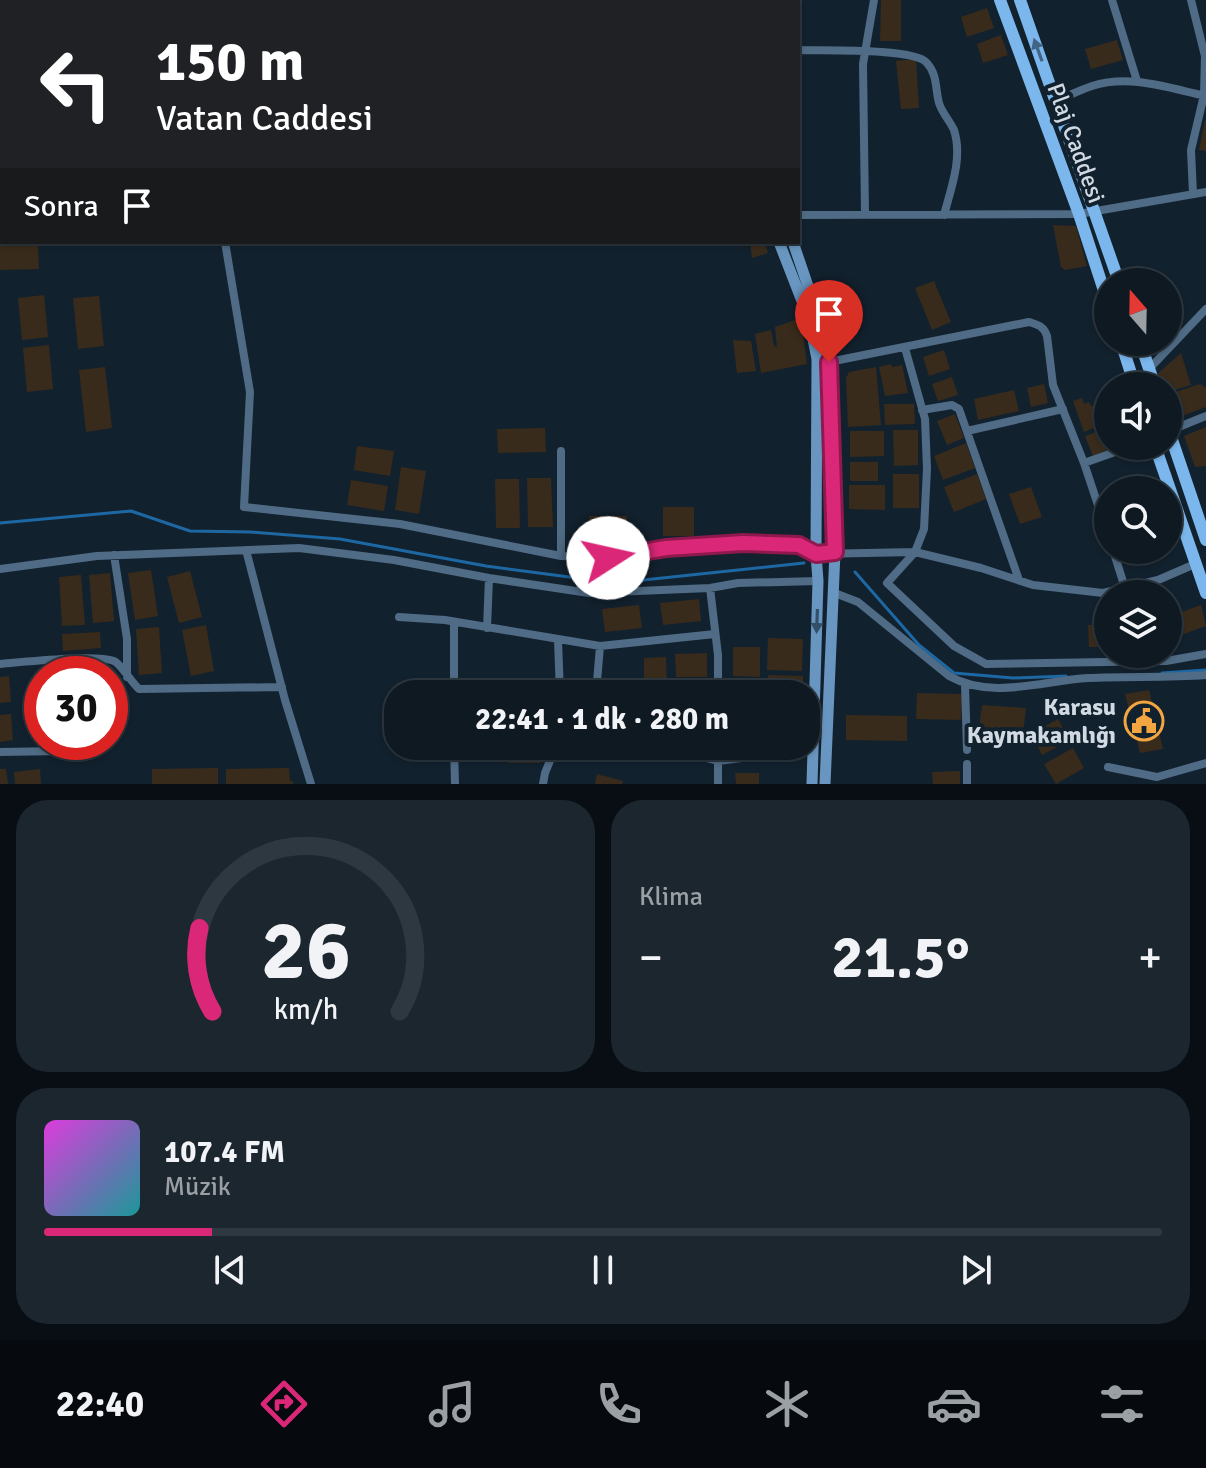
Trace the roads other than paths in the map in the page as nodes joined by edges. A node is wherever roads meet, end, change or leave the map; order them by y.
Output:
1 (874, 0) edge
2 (1000, 0) edge
3 (1020, 0) edge
4 (1112, 0) edge
5 (1191, 0) edge
6 (800, 50) edge
7 (864, 53) junction
8 (1137, 81) junction
9 (1205, 95) edge
10 (1056, 101) junction
11 (1206, 192) edge
12 (1193, 194) junction
13 (1095, 213) junction
14 (865, 214) junction
15 (1079, 214) junction
16 (800, 215) edge
17 (944, 215) junction
18 (225, 244) edge
19 (780, 244) edge
20 (794, 244) edge
21 (1097, 268) edge
22 (1114, 268) edge
23 (1206, 309) edge
24 (905, 348) junction
25 (1145, 356) edge
26 (829, 362) junction
27 (1149, 369) junction
28 (1150, 372) edge
29 (1063, 409) junction
30 (922, 410) junction
31 (1206, 416) edge
32 (1182, 424) edge
33 (967, 431) junction
34 (561, 451) dead end
35 (1094, 459) edge
36 (1160, 460) edge
37 (1179, 460) edge
38 (1084, 463) junction
39 (1094, 493) edge
40 (1206, 540) edge
41 (246, 550) junction
42 (835, 552) junction
43 (915, 552) junction
44 (816, 554) junction
45 (114, 555) junction
46 (561, 556) junction
47 (1195, 564) junction
48 (0, 569) edge
49 (489, 578) junction
50 (1019, 580) junction
51 (1158, 580) edge
52 (818, 581) junction
53 (710, 588) junction
54 (832, 592) junction
55 (1094, 592) edge
56 (1206, 593) edge
57 (399, 617) dead end
58 (454, 622) junction
59 (487, 628) junction
60 (715, 634) junction
61 (558, 640) junction
62 (600, 646) junction
63 (1206, 654) edge
64 (127, 656) edge
65 (24, 663) edge
66 (0, 664) edge
67 (1206, 675) edge
68 (128, 679) edge
69 (454, 680) edge
70 (559, 680) edge
71 (597, 680) edge
72 (717, 680) edge
73 (815, 680) edge
74 (965, 685) junction
75 (282, 687) junction
76 (967, 750) dead end
77 (0, 752) edge
78 (24, 752) edge
79 (454, 760) edge
80 (550, 760) edge
81 (714, 760) edge
82 (726, 760) edge
83 (813, 760) edge
84 (718, 761) junction
85 (1206, 763) edge
86 (967, 764) dead end
87 (1108, 767) dead end
88 (1166, 780) edge
89 (311, 784) edge
90 (455, 784) edge
91 (543, 784) edge
92 (718, 784) edge
93 (812, 784) edge
94 (825, 784) edge
95 (967, 784) edge

1 - 7 street
2 - 15 main road, Plaj Caddesi
10 -> 3 main road, Plaj Caddesi
4 - 8 street
5 - 9 street
6 - 7 street
7 - 14 street
7 - 17 street
8 - 9 street
8 - 10 street
9 - 12 street
10 - 13 main road, Plaj Caddesi
11 - 12 street
12 - 13 street
13 - 15 street
13 - 22 main road, Plaj Caddesi
14 - 16 street
14 - 17 street
15 - 17 street
15 - 21 main road, Plaj Caddesi
18 - 46 street
19 - 44 main road
20 - 26 main road
23 - 27 street
24 - 26 street
24 - 29 street
24 - 30 street
25 - 27 main road
26 - 42 main road
27 - 28 main road
29 - 33 street
29 - 38 street
30 - 33 street
30 - 43 street
31 - 32 street
33 - 50 street
34 - 46 street
35 - 38 street
36 - 47 main road
37 - 40 main road
38 - 39 street
41 - 45 street
41 - 49 street
41 - 75 street
42 - 43 street
42 - 44 street
42 - 54 main road
43 - 50 street
43 - 63 street
44 - 46 street
44 - 52 main road
45 - 48 street
45 - 64 street
47 - 51 street
47 - 56 main road
49 - 53 street
49 - 59 street
50 - 55 street
52 - 53 street
52 -> 73 main road
53 - 60 street
54 - 74 street
54 - 94 main road
57 - 58 street
58 - 59 street
58 - 69 street
59 - 61 street
60 - 62 street
60 - 72 street
61 - 62 street
61 - 70 street
62 - 71 street
65 - 66 street
67 - 74 street
68 - 75 street
74 - 76 street
75 - 89 street
77 - 78 street
79 - 90 street
80 - 91 street
81 - 84 street
82 - 84 street
83 - 93 main road
84 - 92 street
85 - 88 street
86 - 95 street
87 - 88 street

